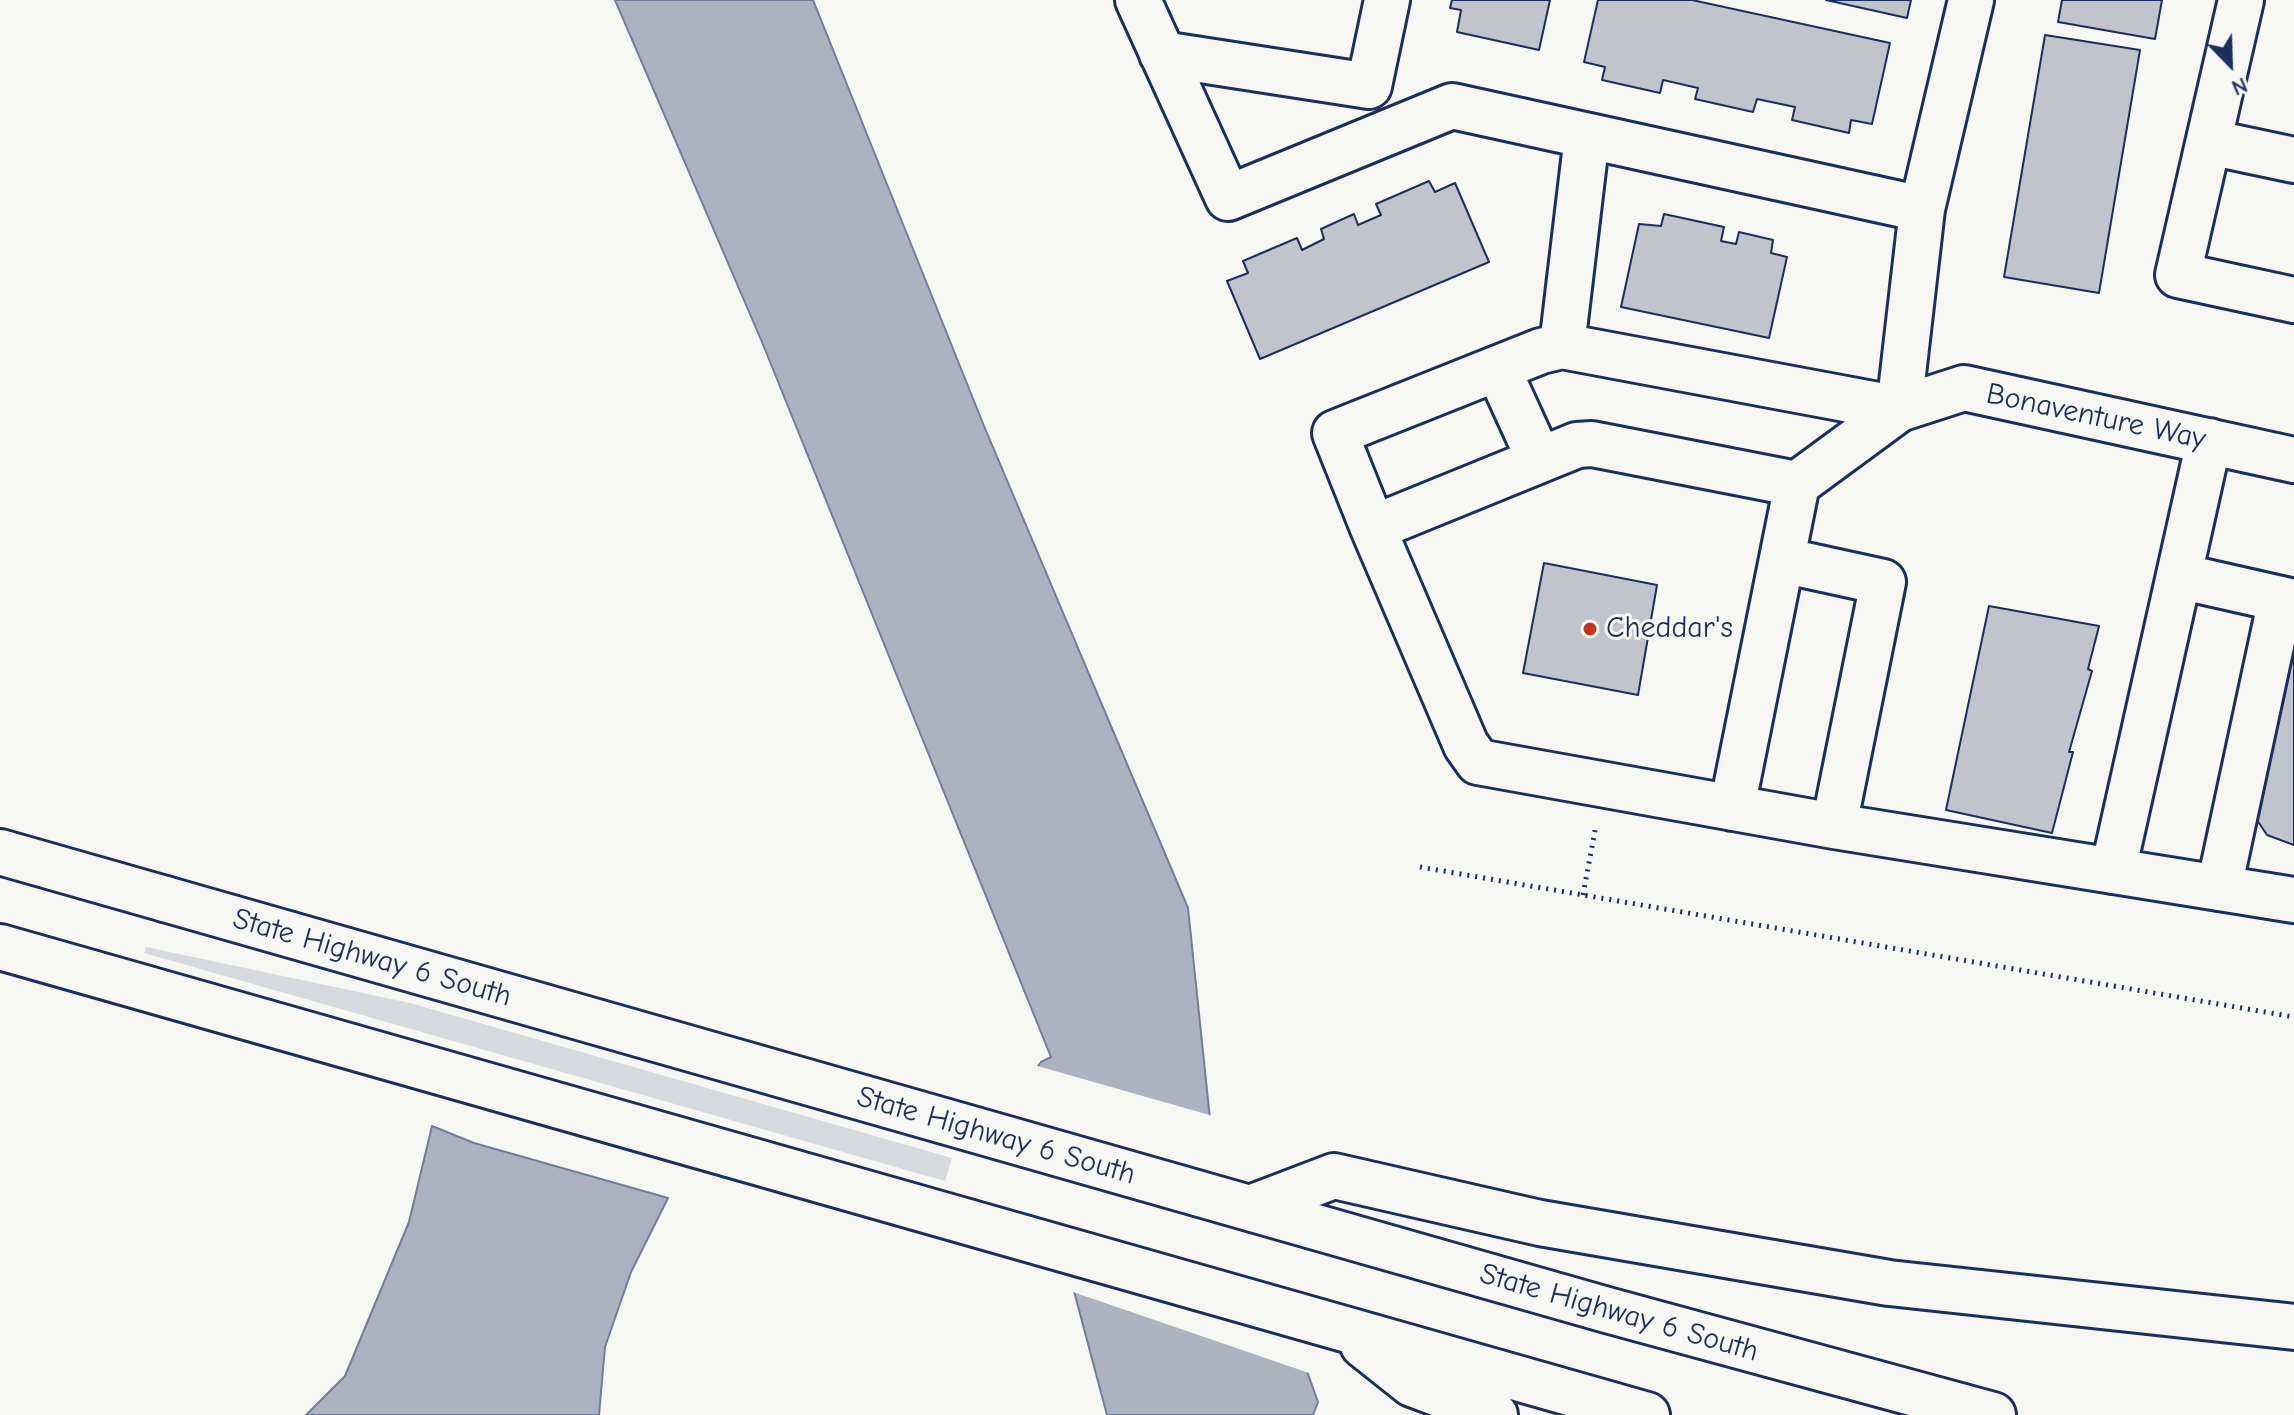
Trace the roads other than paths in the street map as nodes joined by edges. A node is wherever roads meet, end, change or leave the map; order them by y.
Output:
1 (1138, 0) edge
2 (1387, 0) edge
3 (1971, 0) edge
4 (2241, 0) edge
5 (1162, 54) junction
6 (1369, 86) junction
7 (1452, 106) junction
8 (1587, 136) junction
9 (2209, 142) junction
10 (2294, 160) edge
11 (1922, 209) junction
12 (2294, 300) edge
13 (1562, 346) junction
14 (1498, 369) junction
15 (1899, 409) junction
16 (2209, 441) junction
17 (1539, 459) junction
18 (2294, 460) edge
19 (1797, 484) junction
20 (1373, 528) junction
21 (1782, 560) junction
22 (2179, 576) junction
23 (2288, 601) edge
24 (1732, 808) junction
25 (1834, 826) junction
26 (0, 852) edge
27 (2113, 871) junction
28 (2219, 888) junction
29 (2294, 900) edge
30 (0, 947) edge
31 (1250, 1208) junction
32 (2294, 1327) edge
33 (1345, 1331) junction
34 (1495, 1415) edge
35 (1647, 1415) edge
36 (1993, 1415) edge

1 - 5 main road
2 - 6 main road
3 - 11 main road
4 - 9 main road
5 - 6 main road
5 - 7 main road
6 - 7 main road
7 - 8 main road
8 - 11 main road
8 - 13 main road
9 - 10 main road
9 - 12 main road
11 - 15 main road
13 - 14 main road
13 - 15 main road
14 - 17 main road
14 - 20 main road
15 - 16 main road, Bonaventure Way
15 - 19 main road
16 - 18 main road, Bonaventure Way
16 - 22 main road
17 - 19 main road
17 - 20 main road
19 - 21 main road
20 - 24 main road
21 - 24 main road
21 - 25 main road
22 - 23 main road
22 - 27 main road
23 - 28 main road
24 - 25 main road
25 - 27 main road
26 - 31 main road, State Highway 6 South
27 - 28 main road
28 - 29 main road
30 - 33 main road
31 - 32 main road
31 - 36 main road, State Highway 6 South
33 - 34 main road
33 - 35 main road

